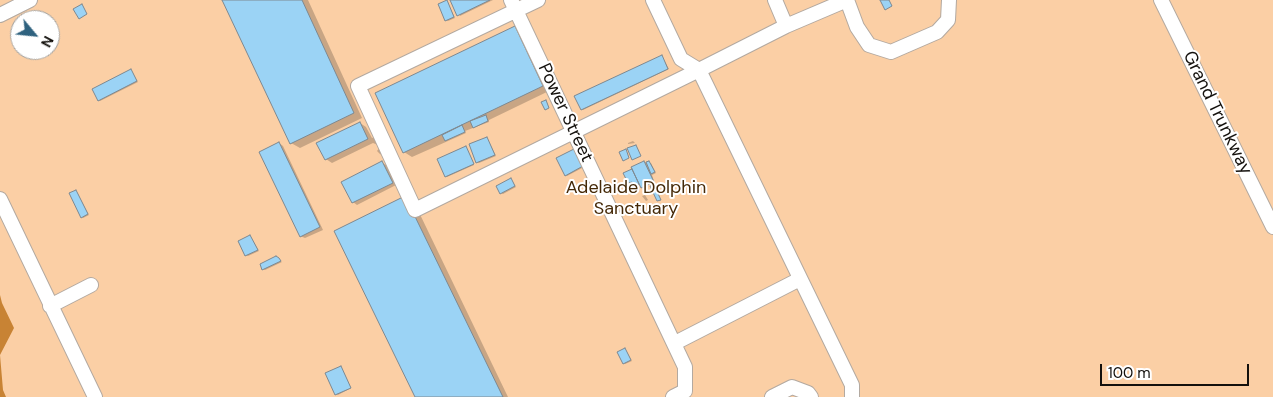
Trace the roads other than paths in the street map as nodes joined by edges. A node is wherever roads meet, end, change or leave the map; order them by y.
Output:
1 (30, 0) edge
2 (538, 0) edge
3 (653, 0) edge
4 (775, 0) edge
5 (847, 0) edge
6 (949, 0) edge
7 (1161, 0) edge
8 (514, 6) edge
9 (0, 14) edge
10 (786, 26) junction
11 (699, 70) junction
12 (574, 131) junction
13 (0, 199) edge
14 (1273, 226) edge
15 (800, 279) junction
16 (91, 285) dead end
17 (50, 306) junction
18 (675, 343) junction
19 (679, 394) edge
20 (95, 397) edge
21 (772, 397) edge
22 (811, 397) edge
23 (852, 397) edge

1 - 9 lane
2 - 8 lane
3 - 11 lane
4 - 10 lane
5 - 6 lane
5 - 10 lane
7 - 14 lane, Grand Trunkway
8 - 12 lane, Power Street
8 - 12 lane
10 - 11 lane
11 - 12 lane
11 - 15 lane
12 - 18 lane, Power Street
13 - 17 lane
15 - 18 lane
15 - 23 lane
16 - 17 lane
17 - 20 lane
18 - 19 lane, Power Street
21 - 22 lane

